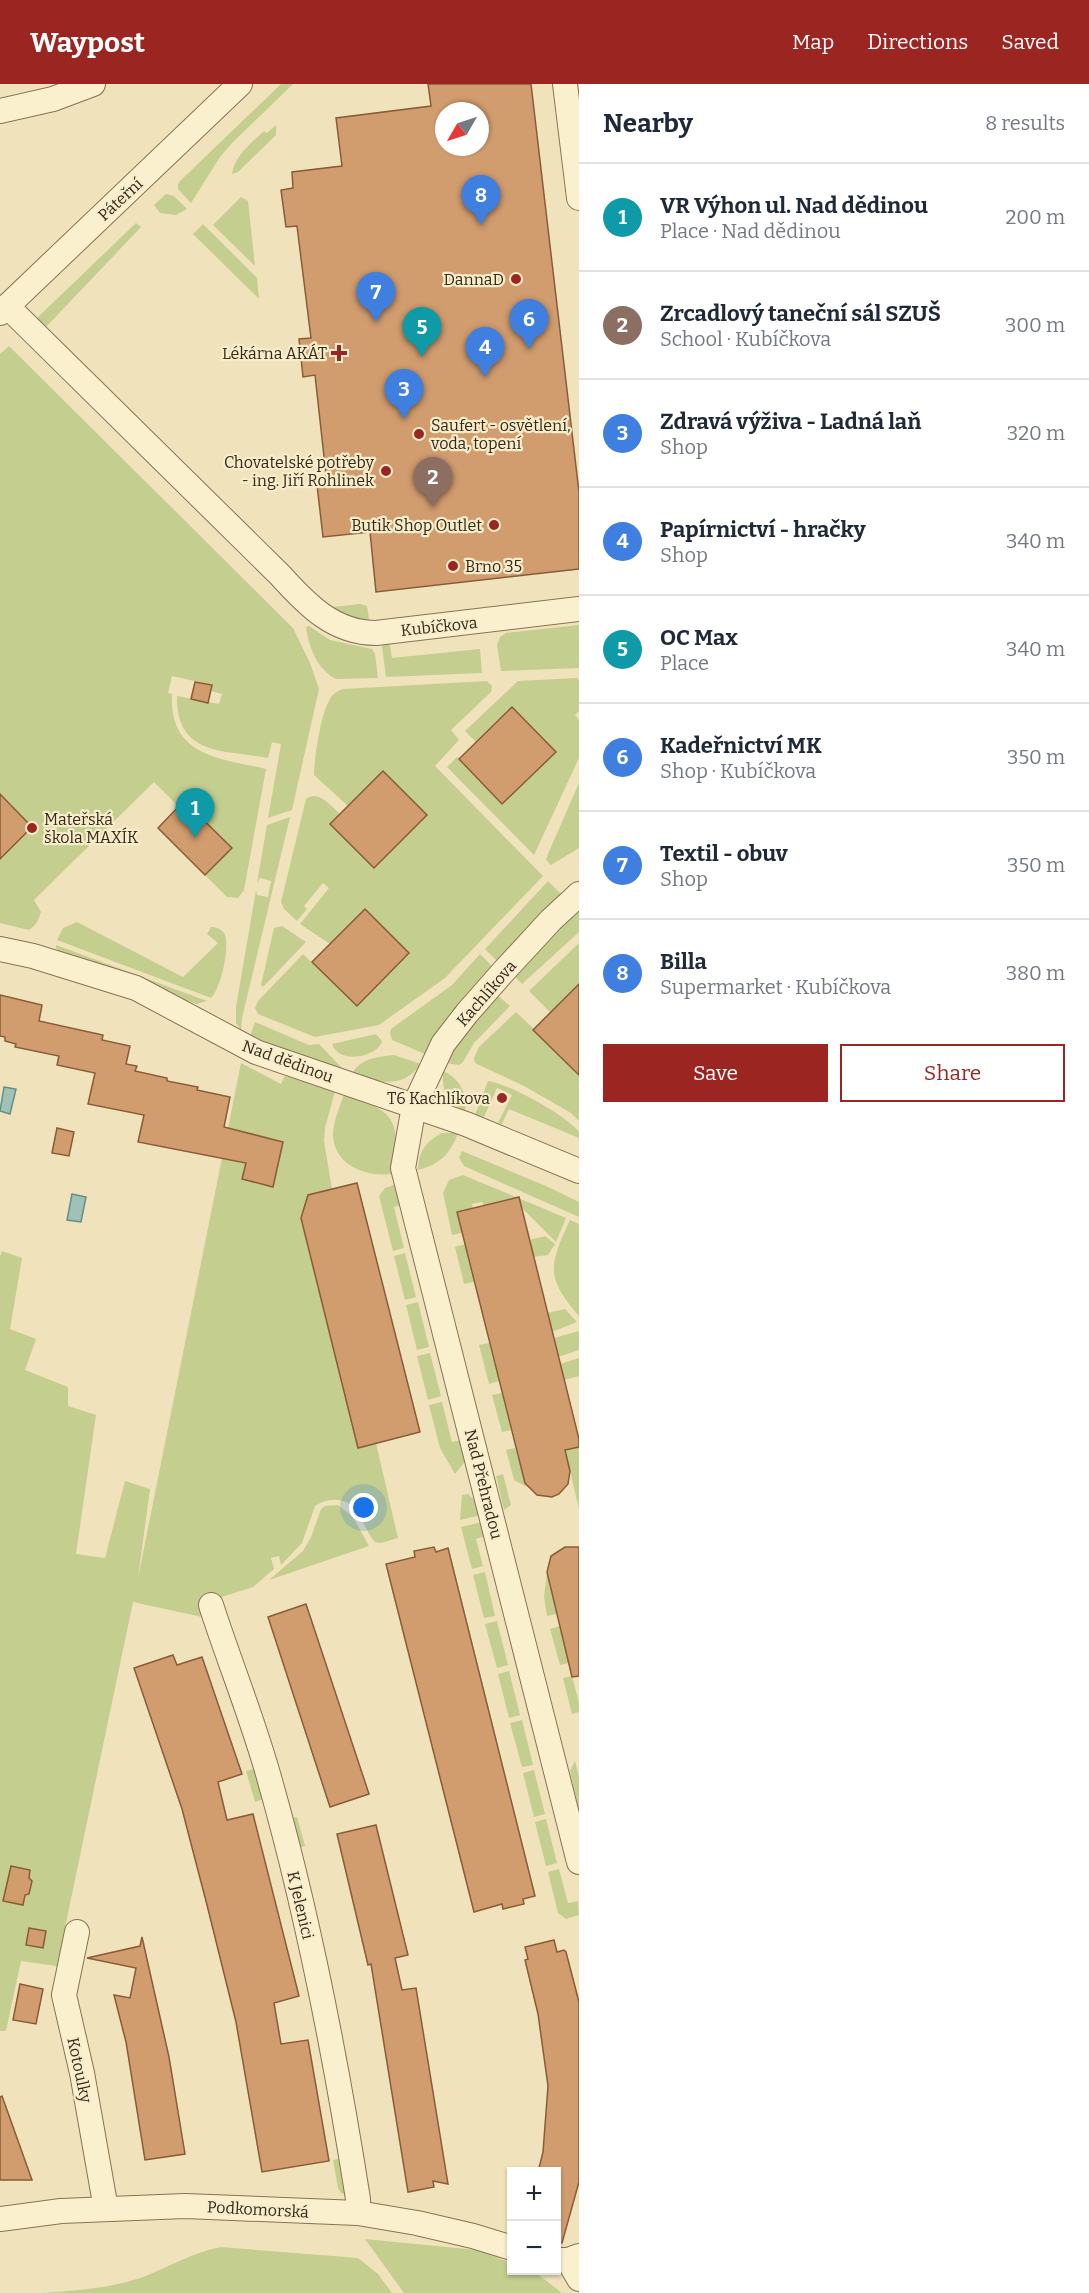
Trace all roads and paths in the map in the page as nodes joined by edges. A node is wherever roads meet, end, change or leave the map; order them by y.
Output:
1 (93, 84) edge
2 (240, 84) edge
3 (565, 84) edge
4 (0, 111) edge
5 (579, 198) edge
6 (4, 310) edge
7 (579, 609) edge
8 (579, 894) edge
9 (0, 949) edge
10 (414, 1106) junction
11 (579, 1171) edge
12 (211, 1605) dead end
13 (579, 1862) edge
14 (77, 1932) dead end
15 (106, 2209) junction
16 (358, 2213) junction
17 (0, 2219) edge
18 (507, 2246) edge

1 - 4 street
2 - 6 street, Páteřní
3 - 5 street
6 - 7 street, Kubíčkova
8 - 10 street, Kachlíkova
9 - 10 street, Nad dědinou
10 - 11 street, Nad dědinou
10 - 13 street, Nad Přehradou
12 - 16 street, K Jelenici
14 - 15 street, Kotoulky
15 - 16 street, Podkomorská
15 - 17 street, Podkomorská
16 - 18 street, Podkomorská

